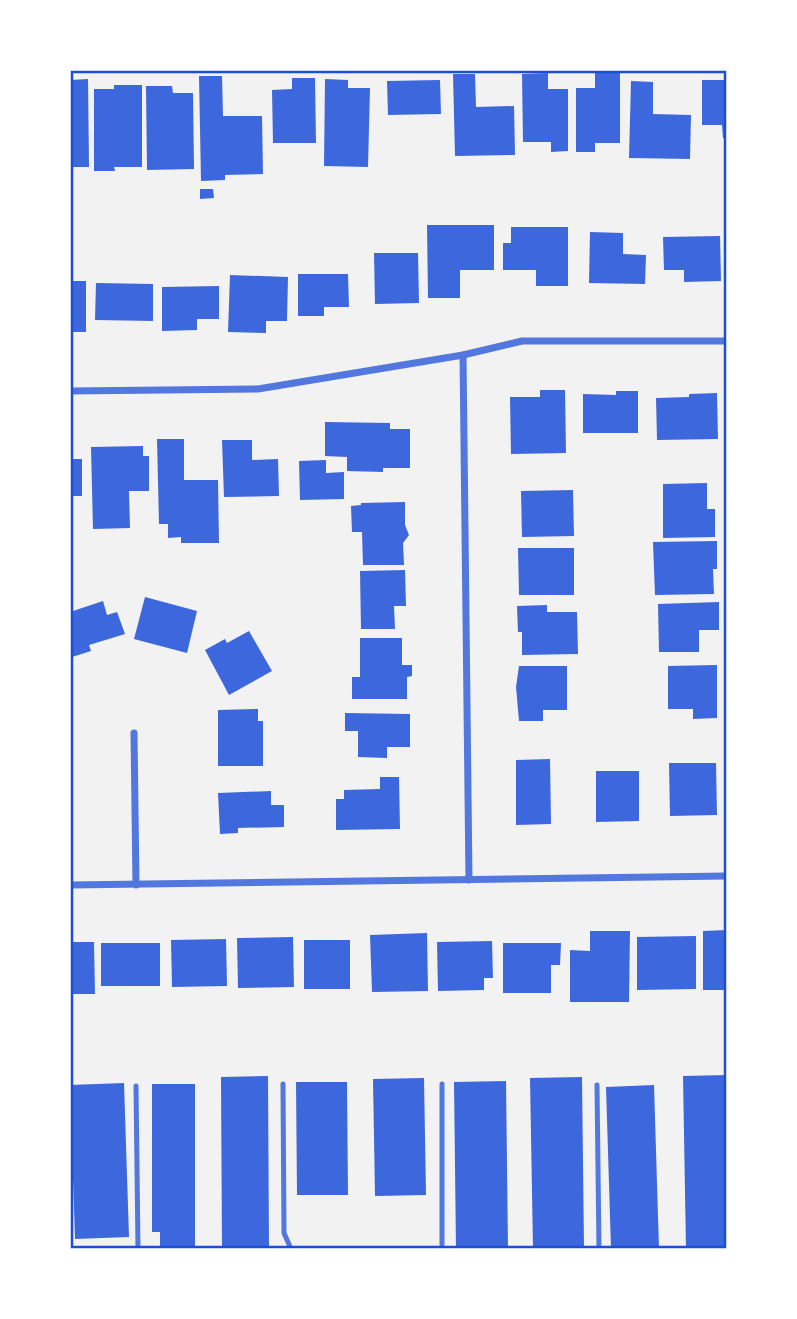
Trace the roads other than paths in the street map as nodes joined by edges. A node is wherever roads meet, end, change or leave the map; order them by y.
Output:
1 (727, 341) edge
2 (463, 355) junction
3 (70, 391) edge
4 (134, 733) dead end
5 (727, 876) edge
6 (470, 880) junction
7 (70, 885) edge
8 (136, 885) junction
9 (283, 1084) dead end
10 (442, 1084) dead end
11 (597, 1085) dead end
12 (136, 1086) dead end
13 (138, 1249) edge
14 (290, 1249) edge
15 (442, 1249) edge
16 (598, 1249) edge

1 - 2 street
2 - 3 street
2 - 6 street
4 - 8 street
5 - 6 street
6 - 8 street
7 - 8 street
9 - 14 lane
10 - 15 lane
11 - 16 lane
12 - 13 lane

